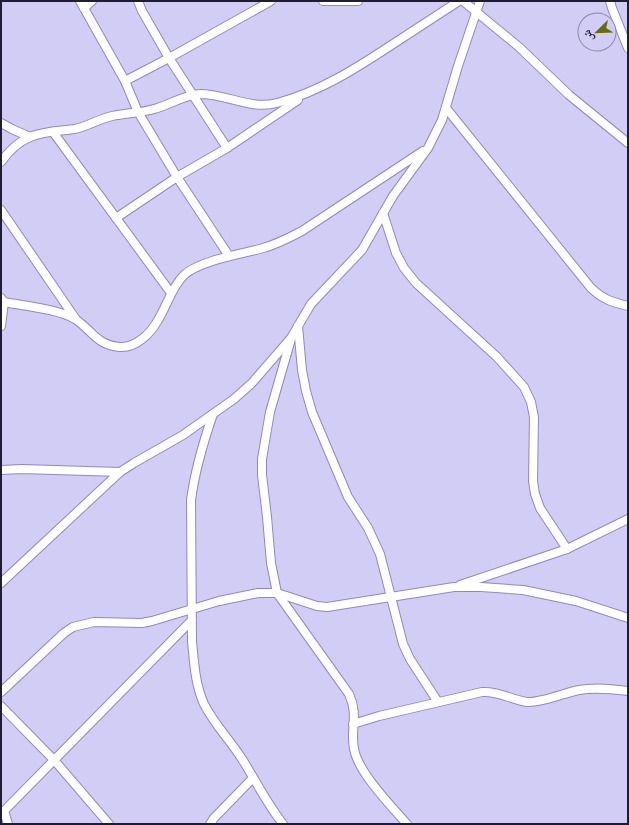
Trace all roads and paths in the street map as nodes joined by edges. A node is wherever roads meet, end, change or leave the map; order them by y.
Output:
1 (92, 1) edge
2 (138, 1) edge
3 (271, 1) edge
4 (323, 1) edge
5 (358, 1) edge
6 (459, 1) edge
7 (463, 1) edge
8 (480, 1) edge
9 (610, 1) edge
10 (82, 5) edge
11 (476, 11) junction
12 (628, 48) edge
13 (169, 58) junction
14 (125, 80) junction
15 (306, 94) junction
16 (192, 95) junction
17 (446, 108) junction
18 (138, 112) junction
19 (1, 122) edge
20 (53, 132) junction
21 (30, 137) junction
22 (628, 143) edge
23 (227, 148) junction
24 (428, 148) junction
25 (1, 162) edge
26 (177, 177) junction
27 (1, 210) edge
28 (383, 213) junction
29 (116, 218) junction
30 (229, 256) junction
31 (171, 293) junction
32 (3, 300) edge
33 (628, 306) edge
34 (76, 320) junction
35 (1, 326) edge
36 (298, 326) junction
37 (291, 338) junction
38 (213, 414) junction
39 (1, 470) edge
40 (120, 472) junction
41 (628, 519) edge
42 (566, 549) junction
43 (1, 584) edge
44 (454, 587) junction
45 (277, 593) junction
46 (391, 597) junction
47 (192, 609) junction
48 (628, 618) edge
49 (192, 620) junction
50 (628, 691) edge
51 (1, 692) edge
52 (438, 702) junction
53 (1, 706) edge
54 (353, 724) junction
55 (54, 760) junction
56 (253, 778) junction
57 (2, 812) edge
58 (8, 824) edge
59 (109, 824) edge
60 (210, 824) edge
61 (283, 824) edge
62 (407, 824) edge

1 - 10 street
2 - 13 street
3 - 13 street
4 - 5 street
6 - 15 street
7 - 11 street
8 - 11 street
9 - 12 street
10 - 14 street
11 - 17 street
11 - 22 street
13 - 14 street
13 - 16 street
14 - 18 street
15 - 16 street
15 - 23 street
16 - 18 street
16 - 23 street
17 - 24 street
17 - 33 street
18 - 20 street
18 - 26 street
19 - 21 street
20 - 21 street
20 - 29 street
21 - 25 street
23 - 26 street
24 - 28 street
24 - 30 street
26 - 29 street
26 - 30 street
27 - 34 street
28 - 36 street
28 - 42 street
29 - 31 street
30 - 31 street
31 - 34 street
32 - 34 street
32 - 35 street
36 - 37 street
36 - 46 street
37 - 38 street
37 - 45 street
38 - 40 street
38 - 47 street
39 - 40 street
40 - 43 street
41 - 42 street
42 - 44 street
44 - 46 street
44 - 48 street
45 - 46 street
45 - 47 street
45 - 54 street
46 - 52 street
47 - 49 street
47 - 51 street
49 - 55 street
49 - 56 street
50 - 52 street
52 - 54 street
53 - 55 street
54 - 62 street
55 - 57 street
55 - 59 street
56 - 60 street
56 - 61 street
57 - 58 street

